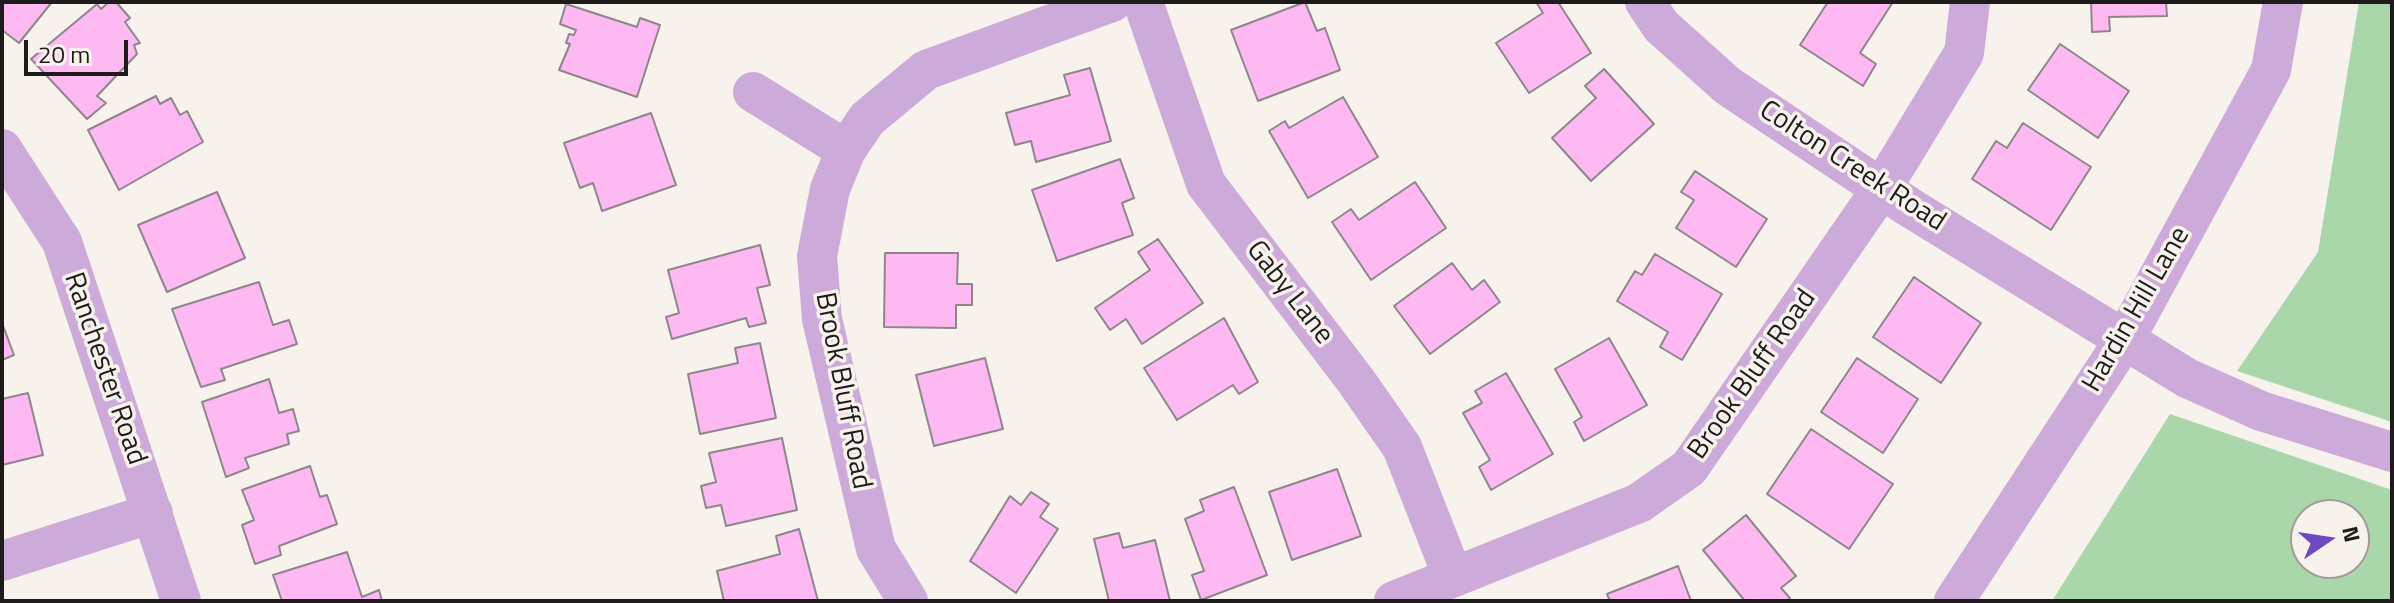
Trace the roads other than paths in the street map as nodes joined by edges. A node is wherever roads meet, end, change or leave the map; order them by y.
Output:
1 (1112, 2) edge
2 (1143, 2) edge
3 (1645, 2) edge
4 (1970, 2) edge
5 (2283, 2) edge
6 (753, 92) dead end
7 (2, 149) edge
8 (846, 150) junction
9 (1882, 188) junction
10 (2125, 339) junction
11 (2392, 452) edge
12 (153, 513) junction
13 (2, 561) edge
14 (1453, 577) junction
15 (181, 601) edge
16 (908, 601) edge
17 (1394, 601) edge
18 (1954, 601) edge

1 - 8 street, Brook Bluff Road
2 - 14 street, Gaby Lane
3 - 9 street, Colton Creek Road
4 - 9 street, Brook Bluff Road
5 - 10 street, Hardin Hill Lane
6 - 8 street
7 - 12 street, Ranchester Road
8 - 16 street, Brook Bluff Road
9 - 10 street, Colton Creek Road
9 - 14 street, Brook Bluff Road
10 - 11 street, Colton Creek Road
10 - 18 street, Hardin Hill Lane
12 - 13 street
12 - 15 street, Ranchester Road
14 - 17 street, Brook Bluff Road

